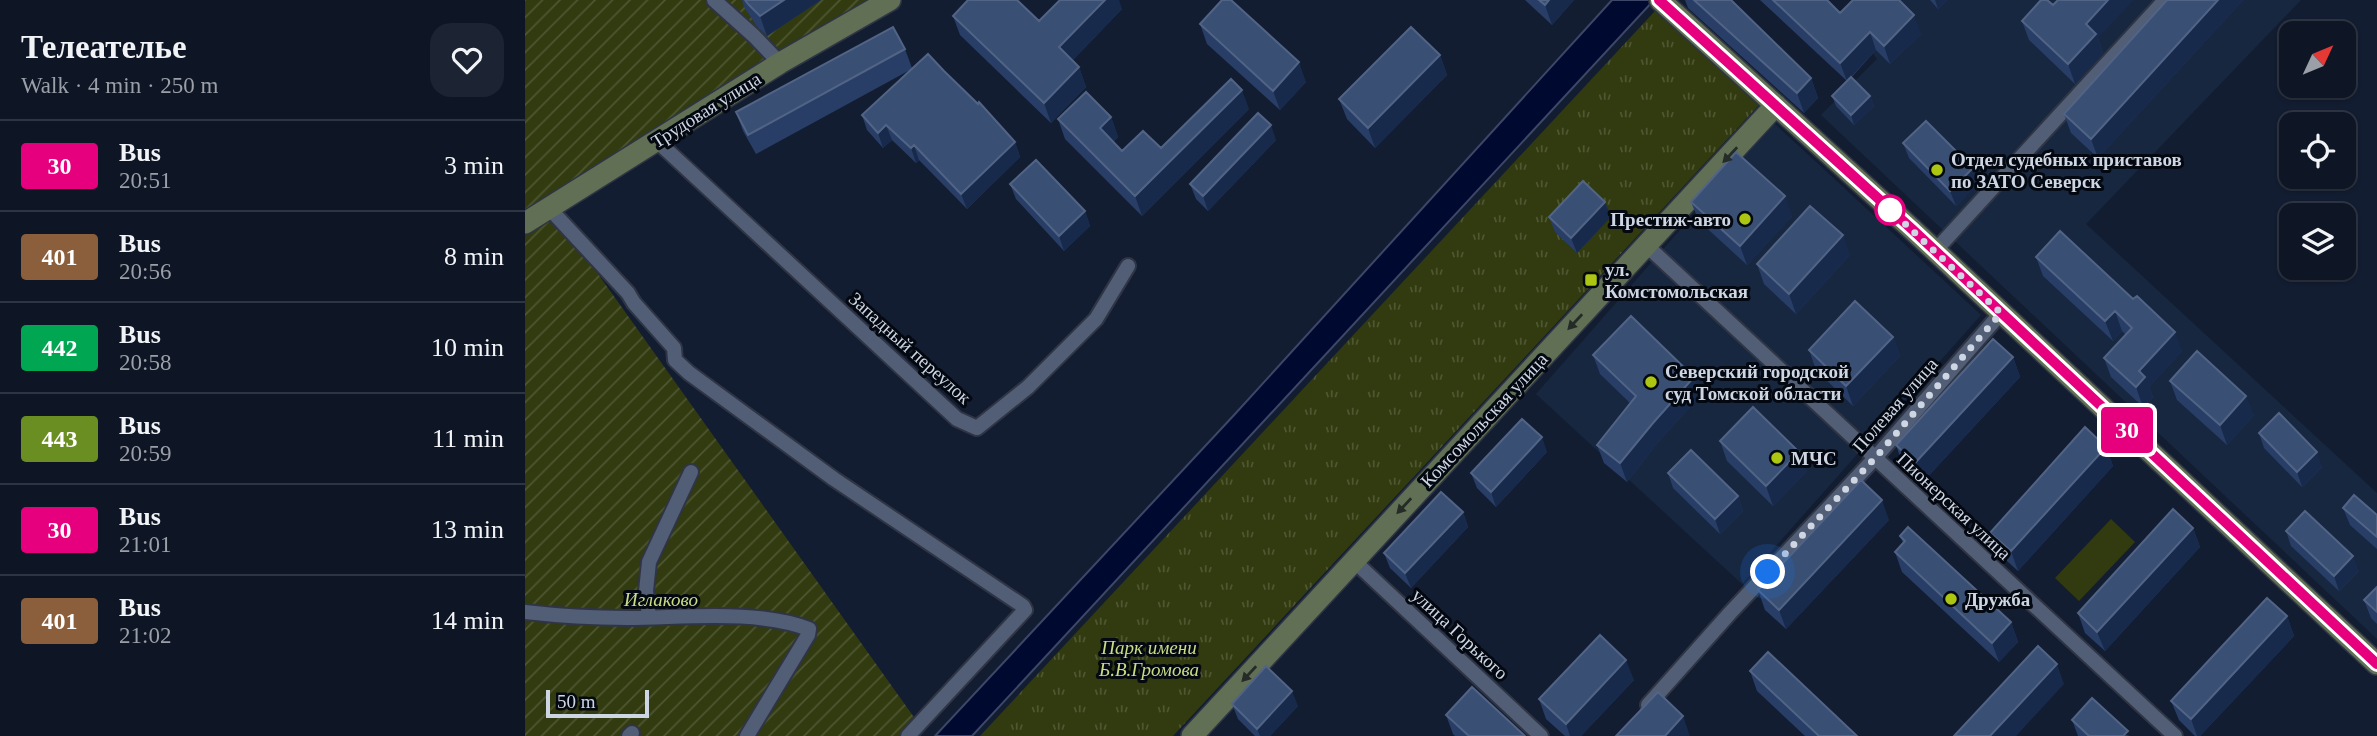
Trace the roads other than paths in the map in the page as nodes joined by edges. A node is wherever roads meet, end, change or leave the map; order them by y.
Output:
1 (715, 0) edge
2 (890, 0) edge
3 (2165, 0) edge
4 (1662, 2) edge
5 (780, 63) junction
6 (1776, 105) junction
7 (657, 141) junction
8 (549, 208) junction
9 (525, 223) edge
10 (1646, 245) junction
11 (1935, 251) junction
12 (1128, 266) dead end
13 (2001, 313) junction
14 (1875, 458) junction
15 (691, 472) dead end
16 (1353, 561) junction
17 (525, 612) edge
18 (649, 617) junction
19 (2377, 664) edge
20 (1636, 717) edge
21 (747, 736) edge
22 (908, 736) edge
23 (1192, 736) edge
24 (1541, 736) edge
25 (2175, 736) edge

1 - 5 street
2 - 5 main road, Трудовая улица
3 - 11 street
4 - 6 main road
5 - 7 main road, Трудовая улица
6 -> 10 main road, Комсомольская улица
6 - 11 main road
7 - 8 main road, Трудовая улица
7 - 12 street, Западный переулок
8 - 9 main road, Трудовая улица
8 - 22 street
10 - 14 street, Пионерская улица
10 -> 16 main road, Комсомольская улица
11 - 13 main road
13 - 14 street, Полевая улица
13 - 19 main road
14 - 20 street, Полевая улица
14 - 25 street, Пионерская улица
15 - 18 street
16 -> 23 main road, Комсомольская улица
16 - 24 street, улица Горького
17 - 18 street
18 - 21 street

